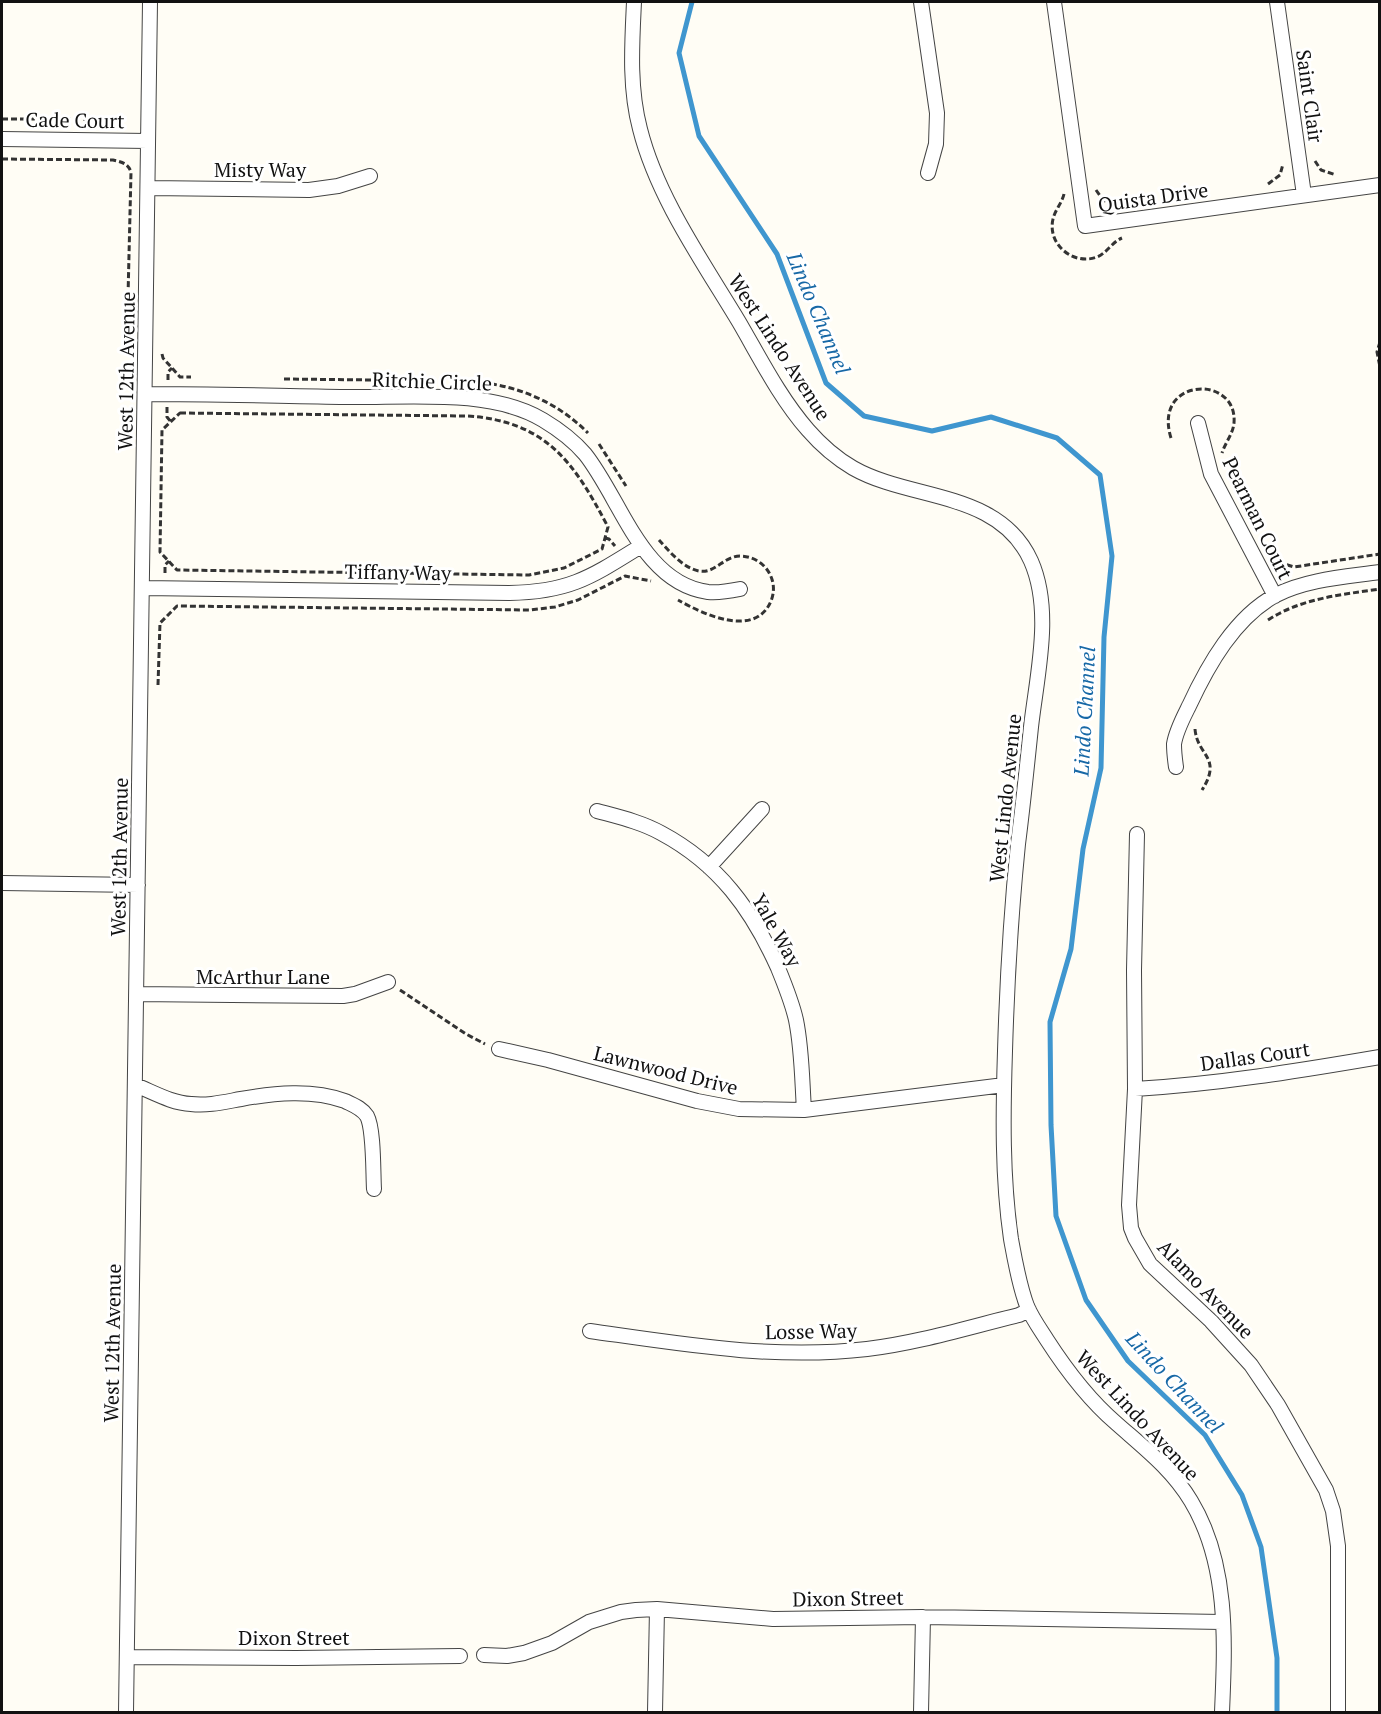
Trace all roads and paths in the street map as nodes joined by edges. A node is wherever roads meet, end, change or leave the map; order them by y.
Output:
1 (150, 2) edge
2 (634, 2) edge
3 (921, 2) edge
4 (1054, 2) edge
5 (1277, 2) edge
6 (2, 118) edge
7 (108, 119) dead end
8 (2, 139) edge
9 (148, 141) junction
10 (1314, 156) dead end
11 (2, 159) edge
12 (1283, 160) dead end
13 (928, 173) dead end
14 (1341, 174) dead end
15 (370, 176) dead end
16 (1260, 185) dead end
17 (1380, 185) edge
18 (1095, 187) dead end
19 (148, 188) junction
20 (1064, 191) dead end
21 (1304, 195) junction
22 (1119, 205) dead end
23 (1130, 236) dead end
24 (128, 297) dead end
25 (1380, 342) edge
26 (162, 354) dead end
27 (1380, 367) edge
28 (200, 378) dead end
29 (278, 379) dead end
30 (378, 380) dead end
31 (450, 381) dead end
32 (146, 394) junction
33 (1198, 423) dead end
34 (162, 430) joint
35 (591, 436) dead end
36 (1171, 438) dead end
37 (596, 441) dead end
38 (1222, 460) dead end
39 (627, 488) dead end
40 (654, 534) dead end
41 (641, 546) junction
42 (1271, 554) dead end
43 (1380, 554) edge
44 (1380, 572) edge
45 (657, 586) dead end
46 (143, 588) junction
47 (1380, 589) edge
48 (740, 590) dead end
49 (1275, 596) junction
50 (676, 599) dead end
51 (1265, 623) dead end
52 (158, 685) dead end
53 (1196, 723) dead end
54 (1176, 767) dead end
55 (1202, 790) dead end
56 (762, 809) dead end
57 (597, 812) dead end
58 (1137, 834) dead end
59 (709, 867) junction
60 (2, 883) edge
61 (138, 885) junction
62 (388, 982) joint
63 (136, 994) junction
64 (499, 1049) joint
65 (1380, 1057) edge
66 (135, 1085) junction
67 (1004, 1085) junction
68 (1135, 1089) junction
69 (804, 1110) junction
70 (375, 1189) dead end
71 (1029, 1310) junction
72 (590, 1331) dead end
73 (657, 1609) junction
74 (924, 1617) junction
75 (1222, 1622) junction
76 (484, 1655) dead end
77 (460, 1656) dead end
78 (127, 1657) junction
79 (126, 1713) edge
80 (655, 1713) edge
81 (921, 1713) edge
82 (1222, 1713) edge
83 (1338, 1713) edge

1 - 9 street, West 12th Avenue
2 - 67 street, West Lindo Avenue
3 - 13 street
4 - 21 street, Quista Drive
5 - 21 street, Saint Clair
6 - 7 path
8 - 9 street, Cade Court
9 - 19 street, West 12th Avenue
10 - 14 path
11 - 24 path
12 - 16 path
15 - 19 street, Misty Way
17 - 21 street, Quista Drive
18 - 22 path
19 - 32 street, West 12th Avenue
20 - 23 path
25 - 27 path
26 - 28 path
29 - 30 path
31 - 35 path
32 - 41 street, Ritchie Circle
32 - 46 street, West 12th Avenue
33 - 49 street, Pearman Court
34 - 34 path
36 - 38 path
37 - 39 path
40 - 50 path
41 - 46 street, Tiffany Way
41 - 48 street, Ritchie Circle
42 - 43 path
44 - 49 street
45 - 52 path
46 - 61 street, West 12th Avenue
47 - 51 path
49 - 54 street
53 - 55 path
56 - 59 street
57 - 59 street, Yale Way
58 - 68 street, Alamo Avenue
59 - 69 street, Yale Way
60 - 61 street
61 - 63 street, West 12th Avenue
62 - 63 street, McArthur Lane
62 - 64 path
63 - 66 street, West 12th Avenue
64 - 69 street, Lawnwood Drive
65 - 68 street, Dallas Court
66 - 70 street
66 - 78 street, West 12th Avenue
67 - 69 street, Lawnwood Drive
67 - 71 street, West Lindo Avenue
68 - 83 street, Alamo Avenue
71 - 72 street, Losse Way
71 - 75 street, West Lindo Avenue
73 - 74 street, Dixon Street
73 - 76 street, Dixon Street
73 - 80 street
74 - 75 street, Dixon Street
74 - 81 street
75 - 82 street, West Lindo Avenue
77 - 78 street, Dixon Street
78 - 79 street, West 12th Avenue

